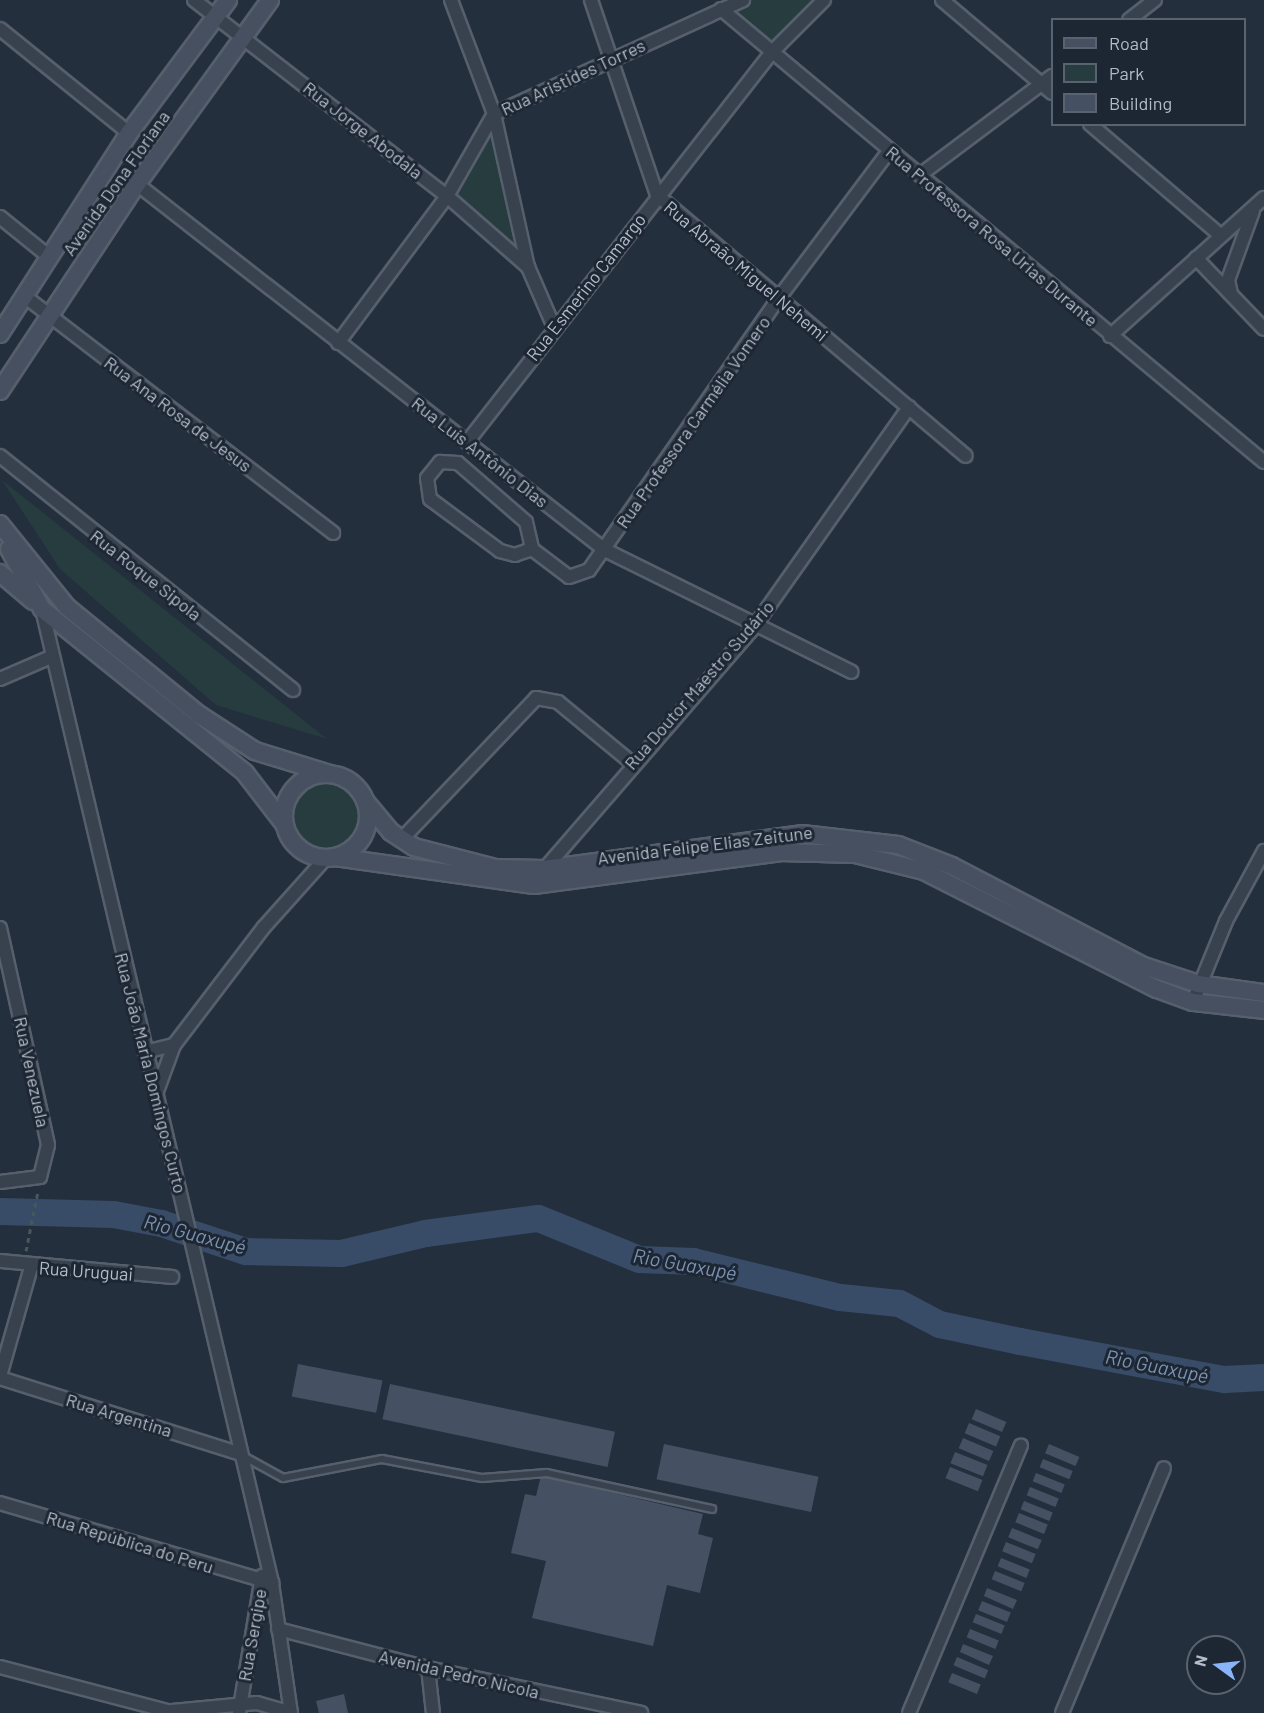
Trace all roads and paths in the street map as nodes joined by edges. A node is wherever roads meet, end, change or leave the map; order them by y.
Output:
1 (194, 0) edge
2 (228, 0) edge
3 (270, 0) edge
4 (451, 0) edge
5 (591, 0) edge
6 (742, 0) edge
7 (824, 0) edge
8 (942, 0) edge
9 (1155, 0) edge
10 (721, 9) junction
11 (216, 17) junction
12 (1132, 18) edge
13 (0, 29) edge
14 (243, 38) junction
15 (773, 51) junction
16 (611, 59) junction
17 (1051, 77) edge
18 (1042, 84) junction
19 (1051, 91) edge
20 (494, 114) junction
21 (1092, 126) edge
22 (129, 133) junction
23 (890, 150) junction
24 (920, 176) junction
25 (137, 184) junction
26 (657, 195) junction
27 (447, 196) junction
28 (1264, 198) edge
29 (1254, 207) junction
30 (0, 217) edge
31 (1221, 236) junction
32 (47, 255) junction
33 (1196, 258) junction
34 (528, 267) junction
35 (23, 295) junction
36 (1232, 295) junction
37 (778, 299) junction
38 (49, 315) junction
39 (554, 327) junction
40 (1264, 329) edge
41 (0, 334) edge
42 (1110, 336) junction
43 (338, 344) junction
44 (0, 392) edge
45 (909, 407) junction
46 (468, 441) junction
47 (0, 456) edge
48 (966, 456) dead end
49 (1264, 462) edge
50 (0, 526) edge
51 (333, 533) dead end
52 (532, 549) junction
53 (605, 550) junction
54 (0, 573) edge
55 (42, 609) junction
56 (754, 627) junction
57 (51, 657) junction
58 (852, 672) dead end
59 (0, 678) edge
60 (293, 690) dead end
61 (632, 763) junction
62 (330, 774) junction
63 (365, 801) junction
64 (285, 825) junction
65 (401, 840) junction
66 (1264, 850) edge
67 (331, 857) junction
68 (544, 869) junction
69 (534, 885) junction
70 (0, 928) edge
71 (1198, 984) junction
72 (1264, 993) edge
73 (1193, 1002) junction
74 (1264, 1010) edge
75 (174, 1045) junction
76 (146, 1052) junction
77 (156, 1094) junction
78 (0, 1182) edge
79 (32, 1182) junction
80 (0, 1261) edge
81 (26, 1266) junction
82 (171, 1277) dead end
83 (0, 1377) edge
84 (1021, 1445) dead end
85 (238, 1453) junction
86 (1164, 1468) dead end
87 (0, 1503) edge
88 (712, 1509) dead end
89 (267, 1582) junction
90 (278, 1629) junction
91 (0, 1667) edge
92 (428, 1668) junction
93 (239, 1708) edge
94 (581, 1708) edge
95 (173, 1712) edge
96 (291, 1713) edge
97 (433, 1713) edge
98 (641, 1713) edge
99 (909, 1713) edge
100 (1062, 1713) edge

1 - 11 street, Rua Jorge Abodala
2 - 11 main road, Avenida Dona Floriana
3 - 14 main road, Avenida Dona Floriana
4 - 20 street
5 - 16 street, Rua Abraão Miguel Nehemi
6 - 10 street, Rua Aristides Torres
7 - 15 street, Rua Esmerino Camargo
8 - 18 street
9 - 12 street
10 - 15 street, Rua Professora Rosa Urias Durante
10 - 16 street, Rua Aristides Torres
11 - 14 street, Rua Jorge Abodala
11 - 22 main road, Avenida Dona Floriana
13 - 22 street
14 - 25 main road, Avenida Dona Floriana
14 - 27 street, Rua Jorge Abodala
15 - 23 street, Rua Professora Rosa Urias Durante
15 - 26 street, Rua Esmerino Camargo
16 - 20 street, Rua Aristides Torres
16 - 26 street, Rua Abraão Miguel Nehemi
17 - 18 street
18 - 19 street
18 - 24 street
20 - 27 street, Rua Aristides Torres
20 - 34 street
21 - 31 street
22 - 32 main road, Avenida Dona Floriana
23 - 24 street, Rua Professora Rosa Urias Durante
23 - 37 street, Rua Professora Carmélia Vomero
24 - 42 street, Rua Professora Rosa Urias Durante
25 - 38 main road, Avenida Dona Floriana
25 - 43 street, Rua Luís Antônio Dias
26 - 37 street, Rua Abraão Miguel Nehemi
26 - 39 street, Rua Esmerino Camargo
27 - 34 street, Rua Jorge Abodala
27 - 43 street, Rua Aristides Torres
28 - 29 street
29 - 31 street
29 - 36 street
30 - 32 street
31 - 33 street
32 - 35 main road, Avenida Dona Floriana
33 - 36 street
33 - 42 street
34 - 39 street
35 - 38 street, Rua Ana Rosa de Jesus
35 - 41 main road, Avenida Dona Floriana
36 - 40 street
37 - 45 street, Rua Abraão Miguel Nehemi
37 - 53 street, Rua Professora Carmélia Vomero
38 - 44 main road, Avenida Dona Floriana
38 - 51 street, Rua Ana Rosa de Jesus
39 - 46 street, Rua Esmerino Camargo
42 - 49 street, Rua Professora Rosa Urias Durante
43 - 46 street, Rua Luís Antônio Dias
45 - 48 street, Rua Abraão Miguel Nehemi
45 - 56 street, Rua Doutor Maestro Sudário
46 - 53 street, Rua Luís Antônio Dias
47 - 60 street, Rua Roque Sipola
50 - 55 main road
50 - 62 main road
52 - 52 street
52 - 53 street, Rua Professora Carmélia Vomero
53 - 56 street, Rua Luís Antônio Dias
54 - 55 main road
55 - 57 street, Rua João Maria Domingos Curto
55 - 64 main road
56 - 58 street, Rua Luís Antônio Dias
56 - 61 street, Rua Doutor Maestro Sudário
57 - 59 street
57 - 76 street, Rua João Maria Domingos Curto
61 - 65 street
61 - 68 street, Rua Doutor Maestro Sudário
62 - 63 main road
62 - 64 main road
63 - 65 main road, Avenida Felipe Elias Zeitune
63 - 67 main road
64 - 67 main road
65 - 68 main road, Avenida Felipe Elias Zeitune
66 - 71 street
67 - 69 main road, Avenida Felipe Elias Zeitune
67 - 75 street
68 - 69 street, Rua Doutor Maestro Sudário
68 - 71 main road, Avenida Felipe Elias Zeitune
69 - 73 main road, Avenida Felipe Elias Zeitune
70 - 79 street, Rua Venezuela
71 - 72 main road, Avenida Felipe Elias Zeitune
71 - 73 street
73 - 74 main road, Avenida Felipe Elias Zeitune
75 - 76 street
75 - 77 street
76 - 77 street, Rua João Maria Domingos Curto
77 - 85 street, Rua João Maria Domingos Curto
78 - 79 street
79 - 81 path
80 - 81 street, Rua Uruguai
81 - 82 street, Rua Uruguai
81 - 83 street
83 - 85 street, Rua Argentina
84 - 99 street
85 - 88 lane
85 - 89 street, Rua João Maria Domingos Curto
86 - 100 street
87 - 89 street, Rua República do Peru
89 - 90 street, Rua João Maria Domingos Curto
89 - 93 street, Rua Sergipe
90 - 92 street, Avenida Pedro Nicola
90 - 96 street, Rua João Maria Domingos Curto
91 - 95 street
92 - 94 street, Avenida Pedro Nicola
92 - 97 street
93 - 95 street
93 - 96 street
94 - 98 street, Avenida Pedro Nicola

